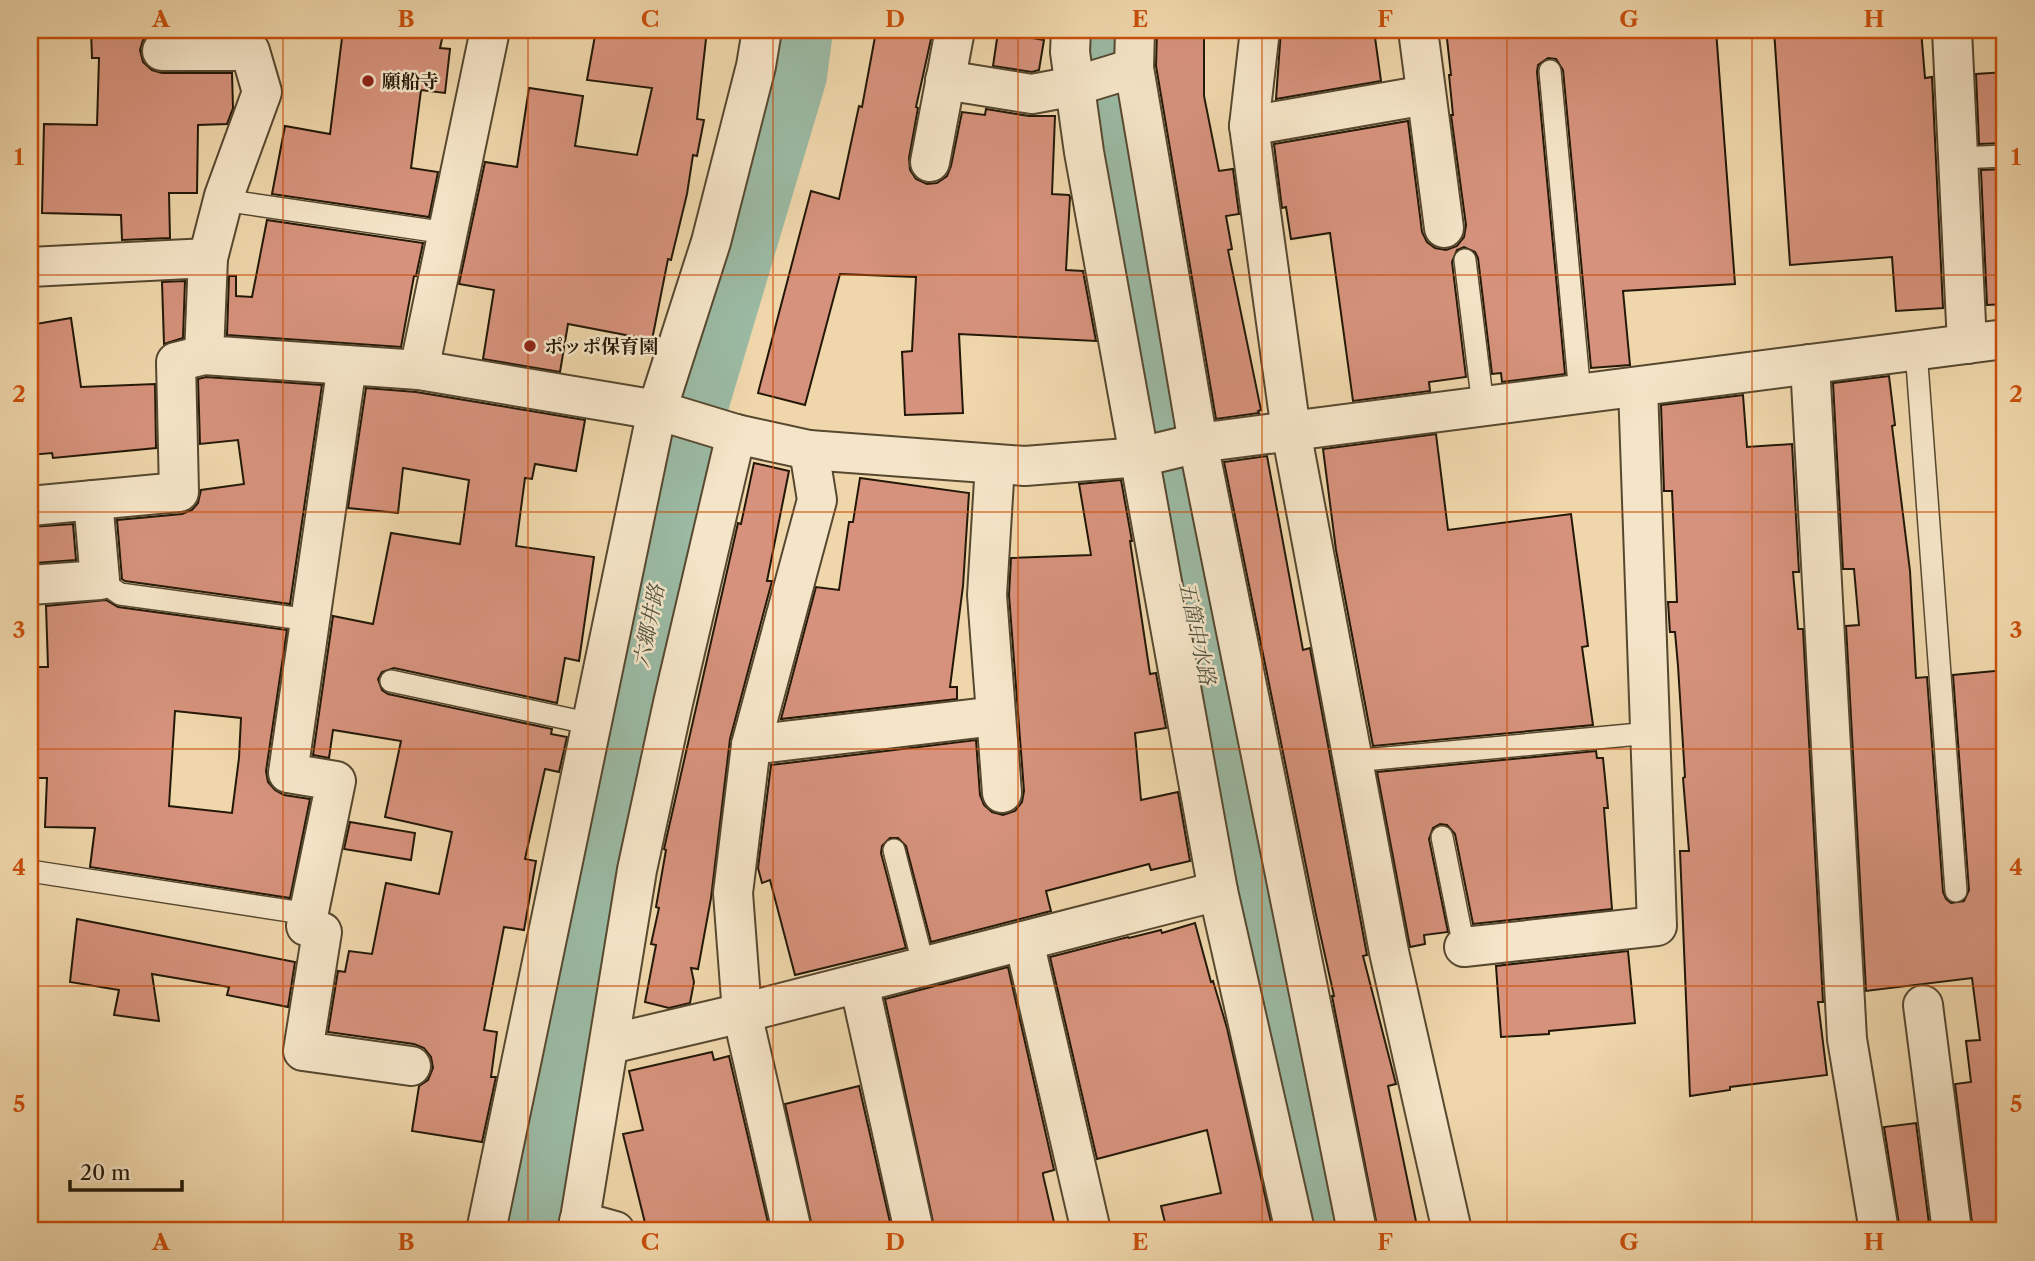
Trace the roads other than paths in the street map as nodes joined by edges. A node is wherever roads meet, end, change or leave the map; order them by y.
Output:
1 (489, 30) edge
2 (762, 30) edge
3 (955, 30) edge
4 (1071, 30) edge
5 (1135, 30) edge
6 (1260, 30) edge
7 (1418, 30) edge
8 (1952, 30) edge
9 (162, 51) dead end
10 (1134, 68) junction
11 (1550, 71) dead end
12 (945, 80) junction
13 (1075, 86) junction
14 (1426, 95) junction
15 (1249, 126) junction
16 (2005, 156) edge
17 (1959, 158) junction
18 (930, 162) dead end
19 (223, 200) junction
20 (1444, 228) dead end
21 (447, 233) junction
22 (208, 258) junction
23 (1465, 260) dead end
24 (30, 267) edge
25 (2005, 339) edge
26 (1967, 344) junction
27 (1916, 350) junction
28 (204, 355) junction
29 (1810, 364) junction
30 (347, 365) junction
31 (419, 370) junction
32 (1638, 387) junction
33 (1580, 394) junction
34 (1483, 406) junction
35 (665, 413) junction
36 (1292, 431) junction
37 (736, 434) junction
38 (1198, 443) junction
39 (809, 450) junction
40 (1140, 457) junction
41 (995, 464) junction
42 (93, 500) junction
43 (30, 506) edge
44 (100, 580) junction
45 (30, 585) edge
46 (310, 620) junction
47 (391, 681) dead end
48 (996, 716) junction
49 (592, 724) junction
50 (1650, 733) junction
51 (751, 745) junction
52 (1353, 761) junction
53 (1002, 793) dead end
54 (1442, 838) dead end
55 (894, 850) dead end
56 (30, 871) edge
57 (1218, 891) junction
58 (1956, 891) dead end
59 (309, 914) junction
60 (1024, 941) junction
61 (1464, 947) joint
62 (924, 967) junction
63 (859, 983) junction
64 (1923, 1004) dead end
65 (742, 1013) junction
66 (610, 1044) junction
67 (411, 1066) dead end
68 (578, 1226) edge
69 (486, 1231) edge
70 (615, 1231) edge
71 (792, 1231) edge
72 (914, 1231) edge
73 (1091, 1231) edge
74 (1295, 1231) edge
75 (1357, 1231) edge
76 (1452, 1231) edge
77 (1879, 1231) edge
78 (1952, 1231) edge

1 - 21 street
2 - 35 street
3 - 12 street
4 - 13 street
5 - 10 street
6 - 15 street
7 - 14 street
8 - 17 street
9 - 19 street
10 - 13 street
10 - 38 street
11 - 33 lane
12 - 13 street
12 - 18 street
13 - 40 street
14 - 15 street
14 - 20 street
15 - 36 street
16 - 17 lane
17 - 26 street
19 - 21 lane
19 - 22 street
21 - 31 street
22 - 24 street
22 - 28 street
23 - 34 lane
25 - 26 street
26 - 27 street
27 - 29 street
27 - 58 lane
28 - 30 street
28 - 42 street
29 - 32 street
29 - 77 street
30 - 31 street
30 - 46 street
31 - 35 street
32 - 33 street
32 - 50 street
33 - 34 street
34 - 36 street
35 - 37 street
35 - 49 street
36 - 38 street
36 - 52 street
37 - 39 street
37 - 66 street
38 - 40 street
38 - 75 street
39 - 41 street
39 - 51 street
40 - 41 street
40 - 57 street
41 - 48 street
42 - 43 street
42 - 44 street
44 - 45 street
44 - 46 lane
46 - 59 street
47 - 49 lane
48 - 51 street
48 - 53 street
49 - 69 street
50 - 52 lane
50 - 61 street
51 - 65 street
52 - 76 street
54 - 61 lane
55 - 62 lane
56 - 59 lane
57 - 60 street
57 - 74 street
59 - 67 street
60 - 62 street
60 - 73 street
62 - 63 street
63 - 65 street
63 - 72 street
64 - 78 street
65 - 66 street
65 - 71 street
66 - 68 street
68 - 70 street

